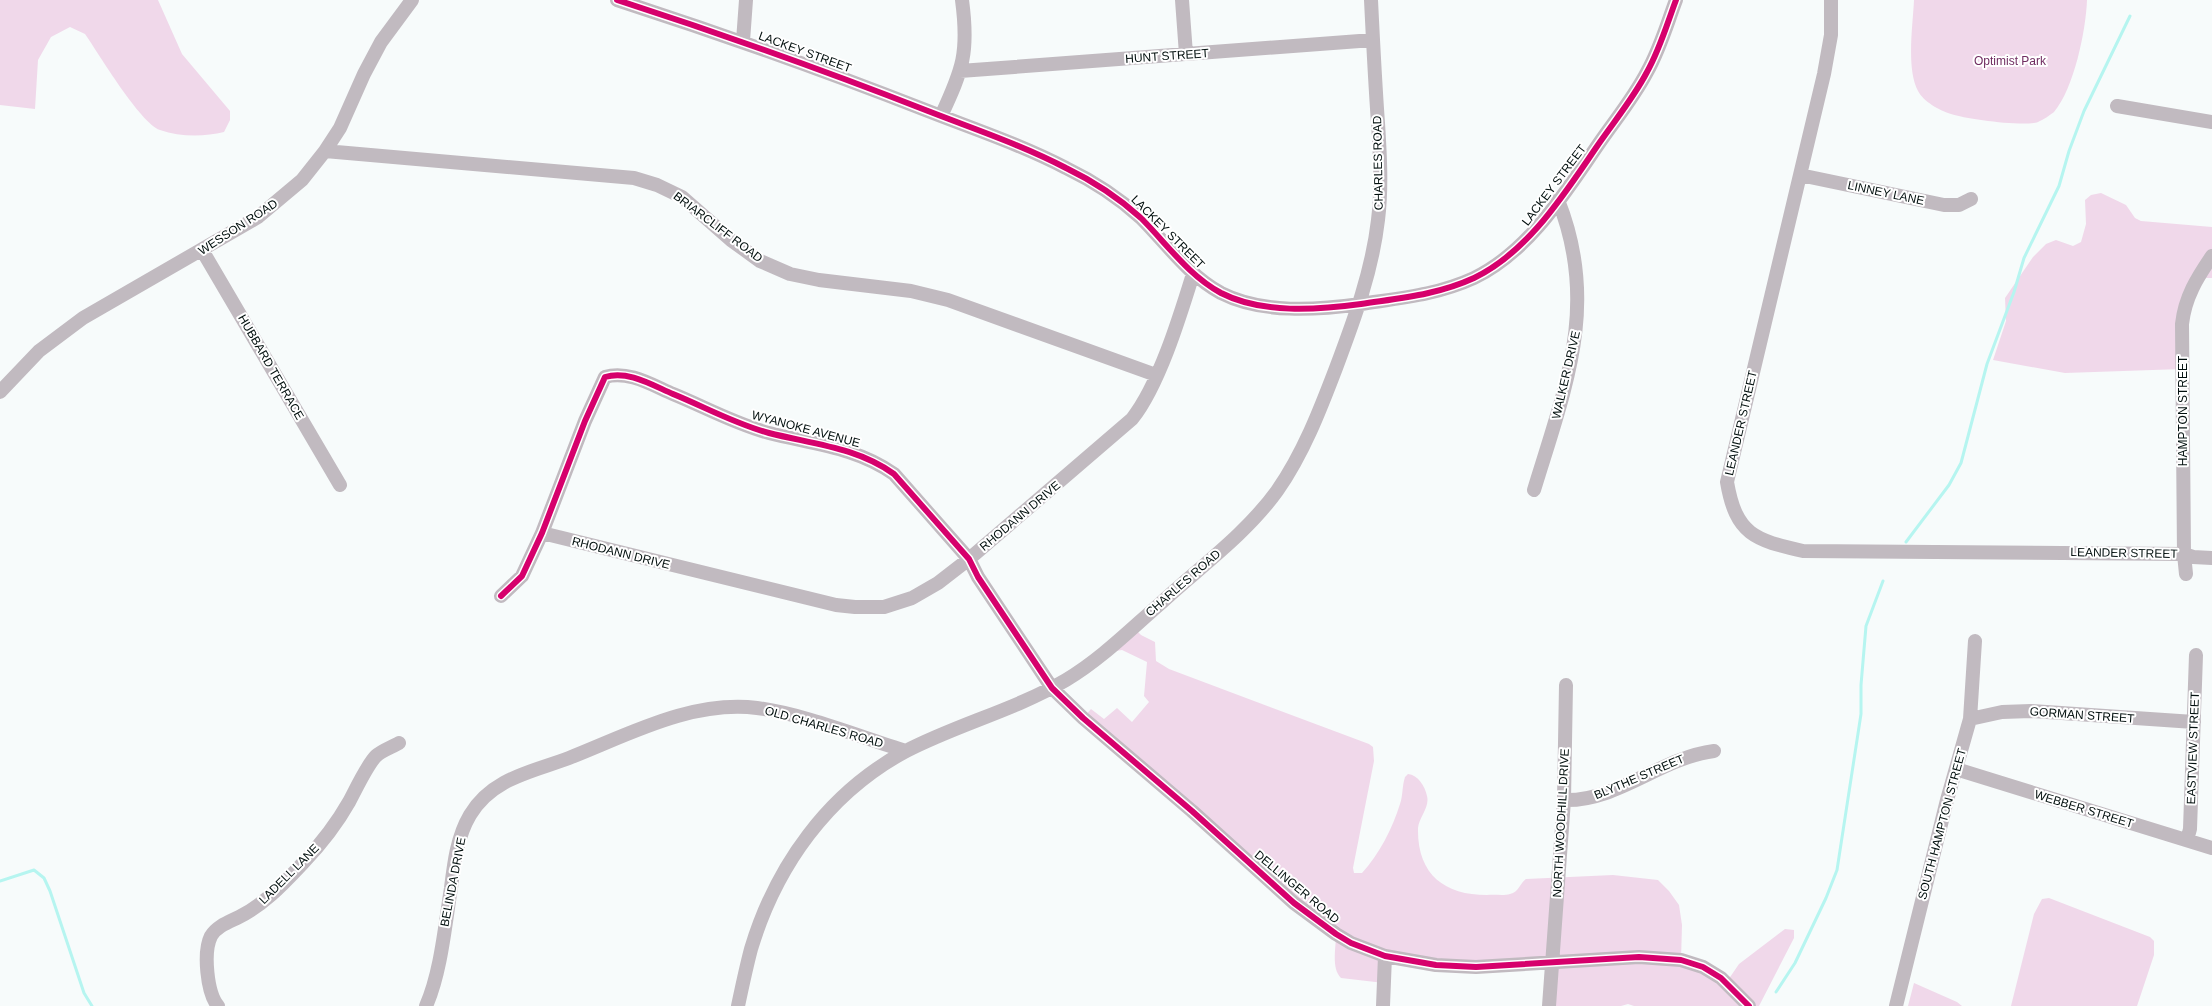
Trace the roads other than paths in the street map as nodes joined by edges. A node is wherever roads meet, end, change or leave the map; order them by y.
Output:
1 (412, 0) edge
2 (617, 0) edge
3 (746, 0) edge
4 (962, 0) edge
5 (1182, 0) edge
6 (1371, 0) edge
7 (1676, 0) edge
8 (1831, 0) edge
9 (1373, 40) junction
10 (743, 41) junction
11 (1186, 54) junction
12 (960, 71) junction
13 (2117, 106) dead end
14 (941, 116) junction
15 (2212, 122) edge
16 (326, 151) junction
17 (1800, 174) junction
18 (1558, 200) junction
19 (1971, 200) dead end
20 (202, 250) junction
21 (2212, 256) edge
22 (1193, 274) junction
23 (1360, 304) junction
24 (1156, 375) junction
25 (0, 392) edge
26 (340, 484) dead end
27 (1534, 490) dead end
28 (542, 533) junction
29 (2184, 554) junction
30 (2212, 558) edge
31 (969, 560) junction
32 (2186, 574) dead end
33 (501, 596) dead end
34 (1975, 641) dead end
35 (2196, 655) dead end
36 (1566, 685) dead end
37 (1052, 688) junction
38 (1970, 719) junction
39 (2194, 722) junction
40 (399, 743) dead end
41 (906, 751) junction
42 (1714, 752) dead end
43 (569, 758) joint
44 (1956, 769) junction
45 (1564, 800) junction
46 (2188, 840) junction
47 (2212, 848) edge
48 (1385, 956) junction
49 (1553, 962) junction
50 (218, 1006) edge
51 (426, 1006) edge
52 (738, 1006) edge
53 (1383, 1006) edge
54 (1549, 1006) edge
55 (1749, 1006) edge
56 (1896, 1006) edge

1 - 16 street, WESSON ROAD
2 - 10 street, LACKEY STREET
3 - 10 street
4 - 12 street
5 - 11 street
6 - 9 street, CHARLES ROAD
7 - 18 street, LACKEY STREET
8 - 17 street, LEANDER STREET
9 - 11 street, HUNT STREET
9 - 23 street, CHARLES ROAD
10 - 14 street, LACKEY STREET
11 - 12 street, HUNT STREET
12 - 14 street
13 - 15 street
14 - 22 street, LACKEY STREET
16 - 20 street, WESSON ROAD
16 - 24 street, BRIARCLIFF ROAD
17 - 19 street, LINNEY LANE
17 - 29 street, LEANDER STREET
18 - 23 street, LACKEY STREET
18 - 27 street, WALKER DRIVE
20 - 25 street, WESSON ROAD
20 - 26 street, HUBBARD TERRACE
21 - 29 street, HAMPTON STREET
22 - 23 street, LACKEY STREET
22 - 24 street, RHODANN DRIVE
23 - 37 street, CHARLES ROAD
24 - 31 street, RHODANN DRIVE
28 - 31 street, RHODANN DRIVE
28 - 31 street, WYANOKE AVENUE
28 - 33 street, WYANOKE AVENUE
29 - 30 street, LEANDER STREET
29 - 32 street, HAMPTON STREET
31 - 37 street, WYANOKE AVENUE
34 - 38 street, SOUTH HAMPTON STREET
35 - 39 street, EASTVIEW STREET
36 - 45 street, NORTH WOODHILL DRIVE
37 - 41 street, CHARLES ROAD
37 - 48 street, DELLINGER ROAD
38 - 39 street, GORMAN STREET
38 - 44 street, SOUTH HAMPTON STREET
39 - 46 street, EASTVIEW STREET
40 - 50 street, LADELL LANE
41 - 43 street, OLD CHARLES ROAD
41 - 52 street, CHARLES ROAD
42 - 45 street, BLYTHE STREET
43 - 51 street, BELINDA DRIVE
44 - 46 street, WEBBER STREET
44 - 56 street, SOUTH HAMPTON STREET
45 - 49 street, NORTH WOODHILL DRIVE
46 - 47 street, WEBBER STREET
48 - 49 street, DELLINGER ROAD
48 - 53 street
49 - 54 street, NORTH WOODHILL DRIVE
49 - 55 street, DELLINGER ROAD

